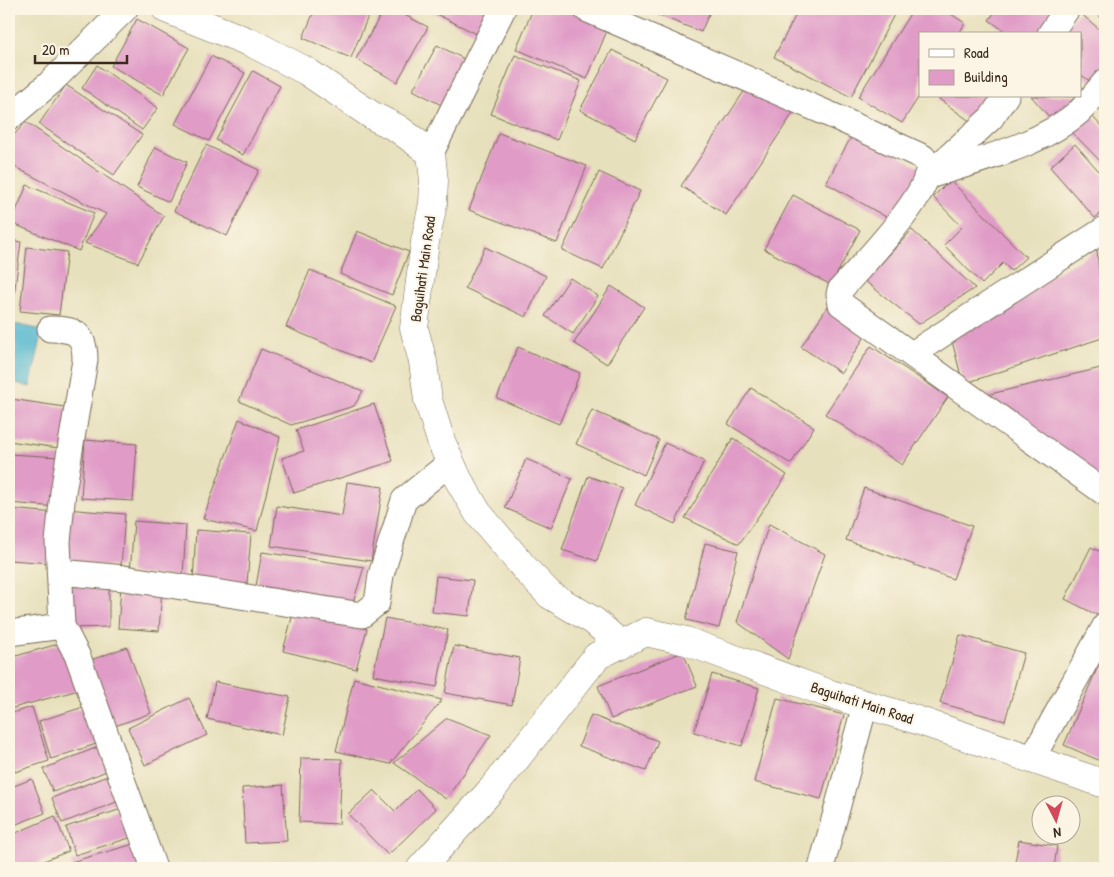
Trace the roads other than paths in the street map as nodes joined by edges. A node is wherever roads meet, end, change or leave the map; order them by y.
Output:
1 (125, 9) edge
2 (166, 9) edge
3 (503, 9) edge
4 (586, 9) edge
5 (1067, 9) edge
6 (1051, 32) edge
7 (1105, 82) edge
8 (1005, 98) edge
9 (9, 118) edge
10 (431, 153) junction
11 (926, 177) junction
12 (1105, 232) edge
13 (50, 328) dead end
14 (912, 354) junction
15 (451, 462) junction
16 (1105, 493) edge
17 (60, 572) junction
18 (62, 626) junction
19 (1105, 626) edge
20 (9, 633) edge
21 (619, 643) junction
22 (865, 705) junction
23 (1032, 759) junction
24 (1105, 784) edge
25 (154, 868) edge
26 (421, 868) edge
27 (821, 868) edge

1 - 9 street
2 - 10 street
3 - 10 street
4 - 11 street
5 - 6 street
7 - 11 street
8 - 11 street
10 - 15 street, Baguihati Main Road
11 - 14 street
12 - 14 street
13 - 17 street
14 - 16 street
15 - 17 street
15 - 21 street, Baguihati Main Road
17 - 18 street
18 - 20 street
18 - 25 street
19 - 23 street
21 - 22 street, Baguihati Main Road
21 - 26 street, Baguihati Main Road
22 - 23 street, Baguihati Main Road
22 - 27 street
23 - 24 street, Baguihati Main Road

